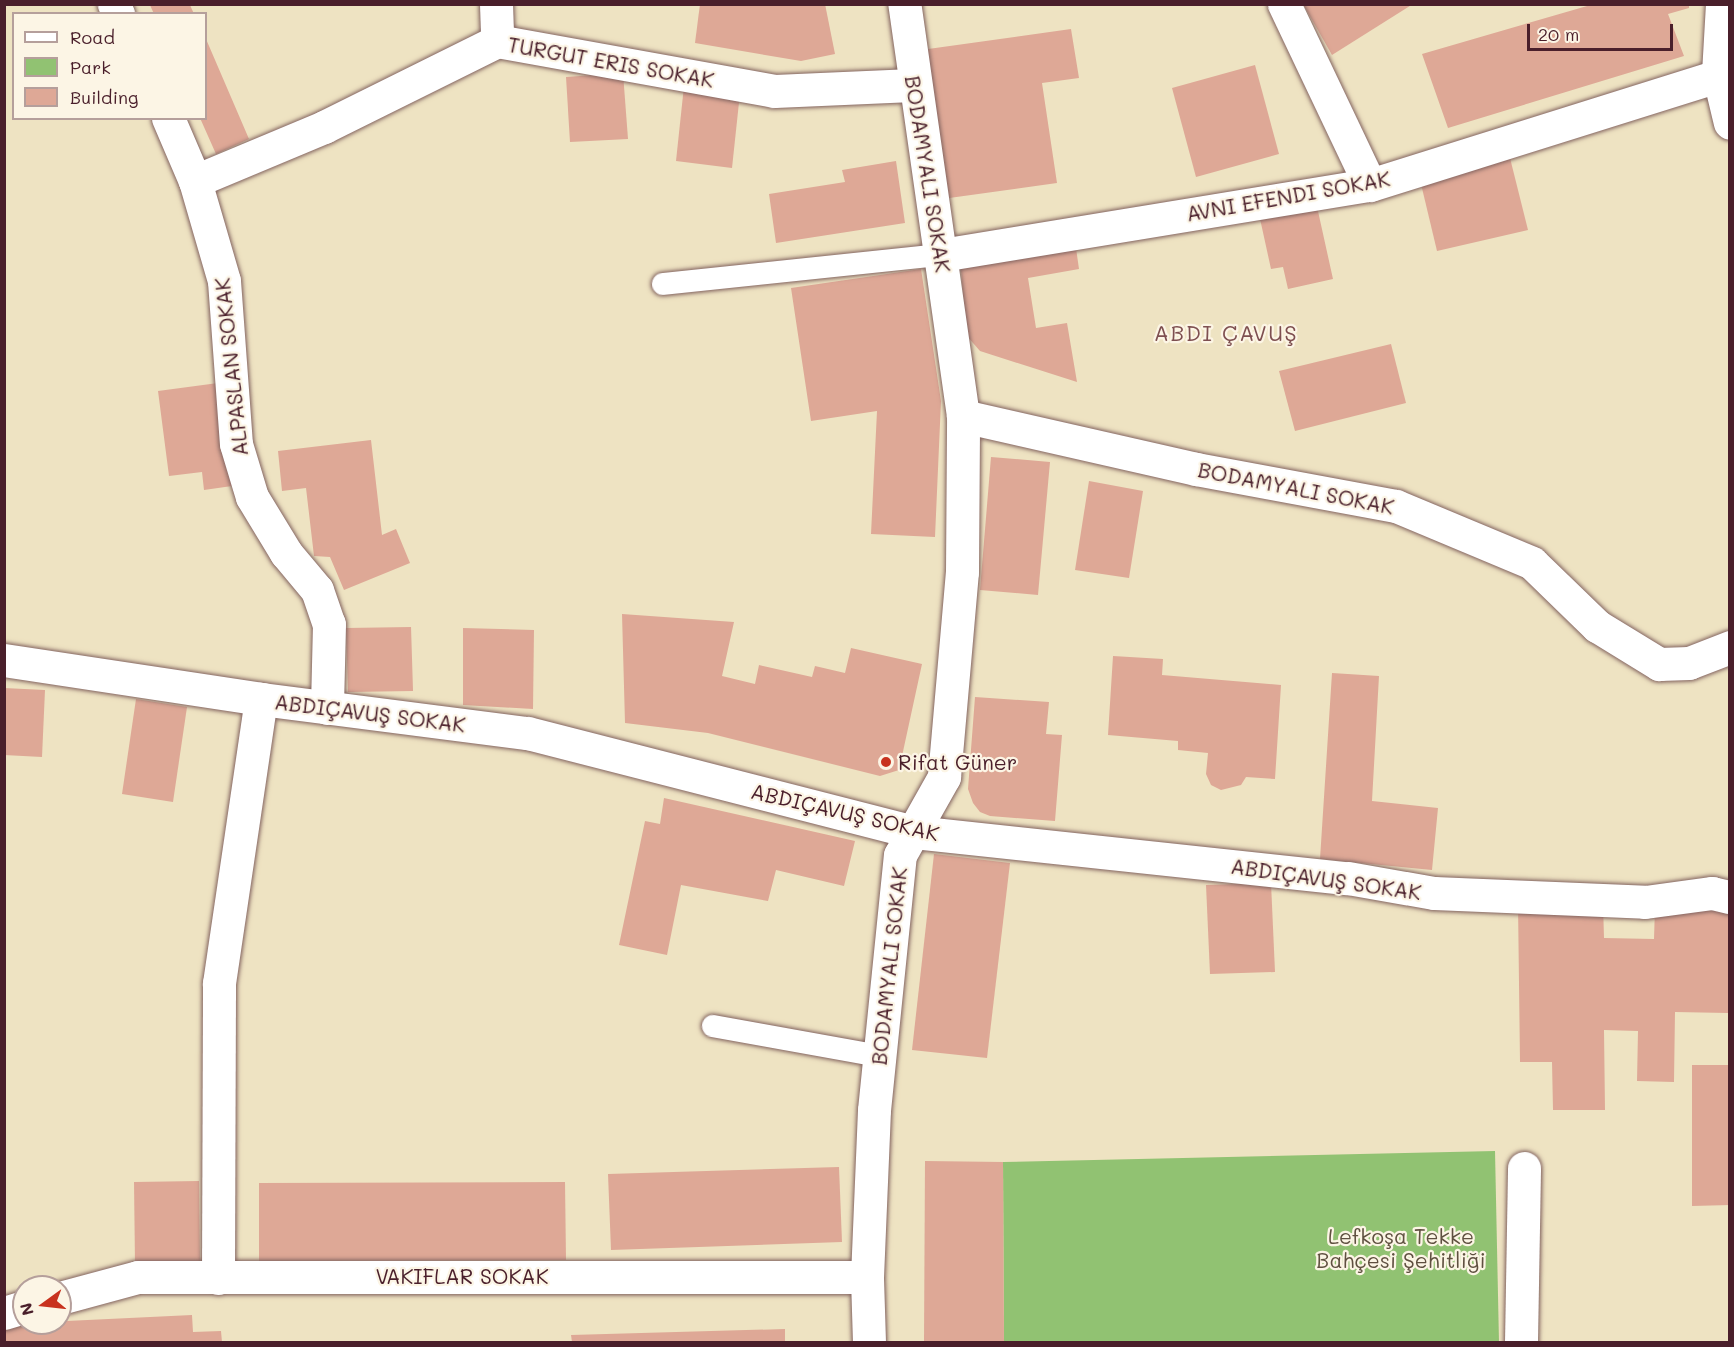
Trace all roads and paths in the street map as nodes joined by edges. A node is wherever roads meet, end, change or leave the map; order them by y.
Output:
1 (496, 4) edge
2 (904, 4) edge
3 (1284, 4) edge
4 (1722, 4) edge
5 (497, 41) junction
6 (1724, 72) edge
7 (913, 86) junction
8 (169, 120) edge
9 (1730, 123) edge
10 (195, 181) junction
11 (1370, 185) junction
12 (941, 255) junction
13 (663, 284) dead end
14 (963, 416) junction
15 (1730, 647) edge
16 (4, 660) edge
17 (261, 699) junction
18 (327, 708) junction
19 (914, 832) junction
20 (1730, 897) edge
21 (713, 1026) dead end
22 (880, 1056) junction
23 (1524, 1168) dead end
24 (867, 1277) junction
25 (218, 1278) junction
26 (72, 1295) edge
27 (869, 1342) edge
28 (1521, 1342) edge

1 - 5 street
2 - 7 street
3 - 11 street
4 - 6 street
5 - 7 street, TURGUT ERIS SOKAK
5 - 10 street, TURGUT ERIS SOKAK
6 - 9 street
6 - 11 street, AVNI EFENDI SOKAK
7 - 12 street
8 - 10 street, ALPASLAN SOKAK
10 - 18 street, ALPASLAN SOKAK
11 - 12 street, AVNI EFENDI SOKAK
12 - 13 lane
12 - 14 street
14 - 15 street
14 - 19 street
16 - 17 street, ABDIÇAVUŞ SOKAK
17 - 18 street, ABDIÇAVUŞ SOKAK
17 - 25 street
18 - 19 street, ABDIÇAVUŞ SOKAK
19 - 20 street, ABDIÇAVUŞ SOKAK
19 - 22 street
21 - 22 lane
22 - 24 street
23 - 28 street
24 - 25 street
24 - 27 street
25 - 26 street

